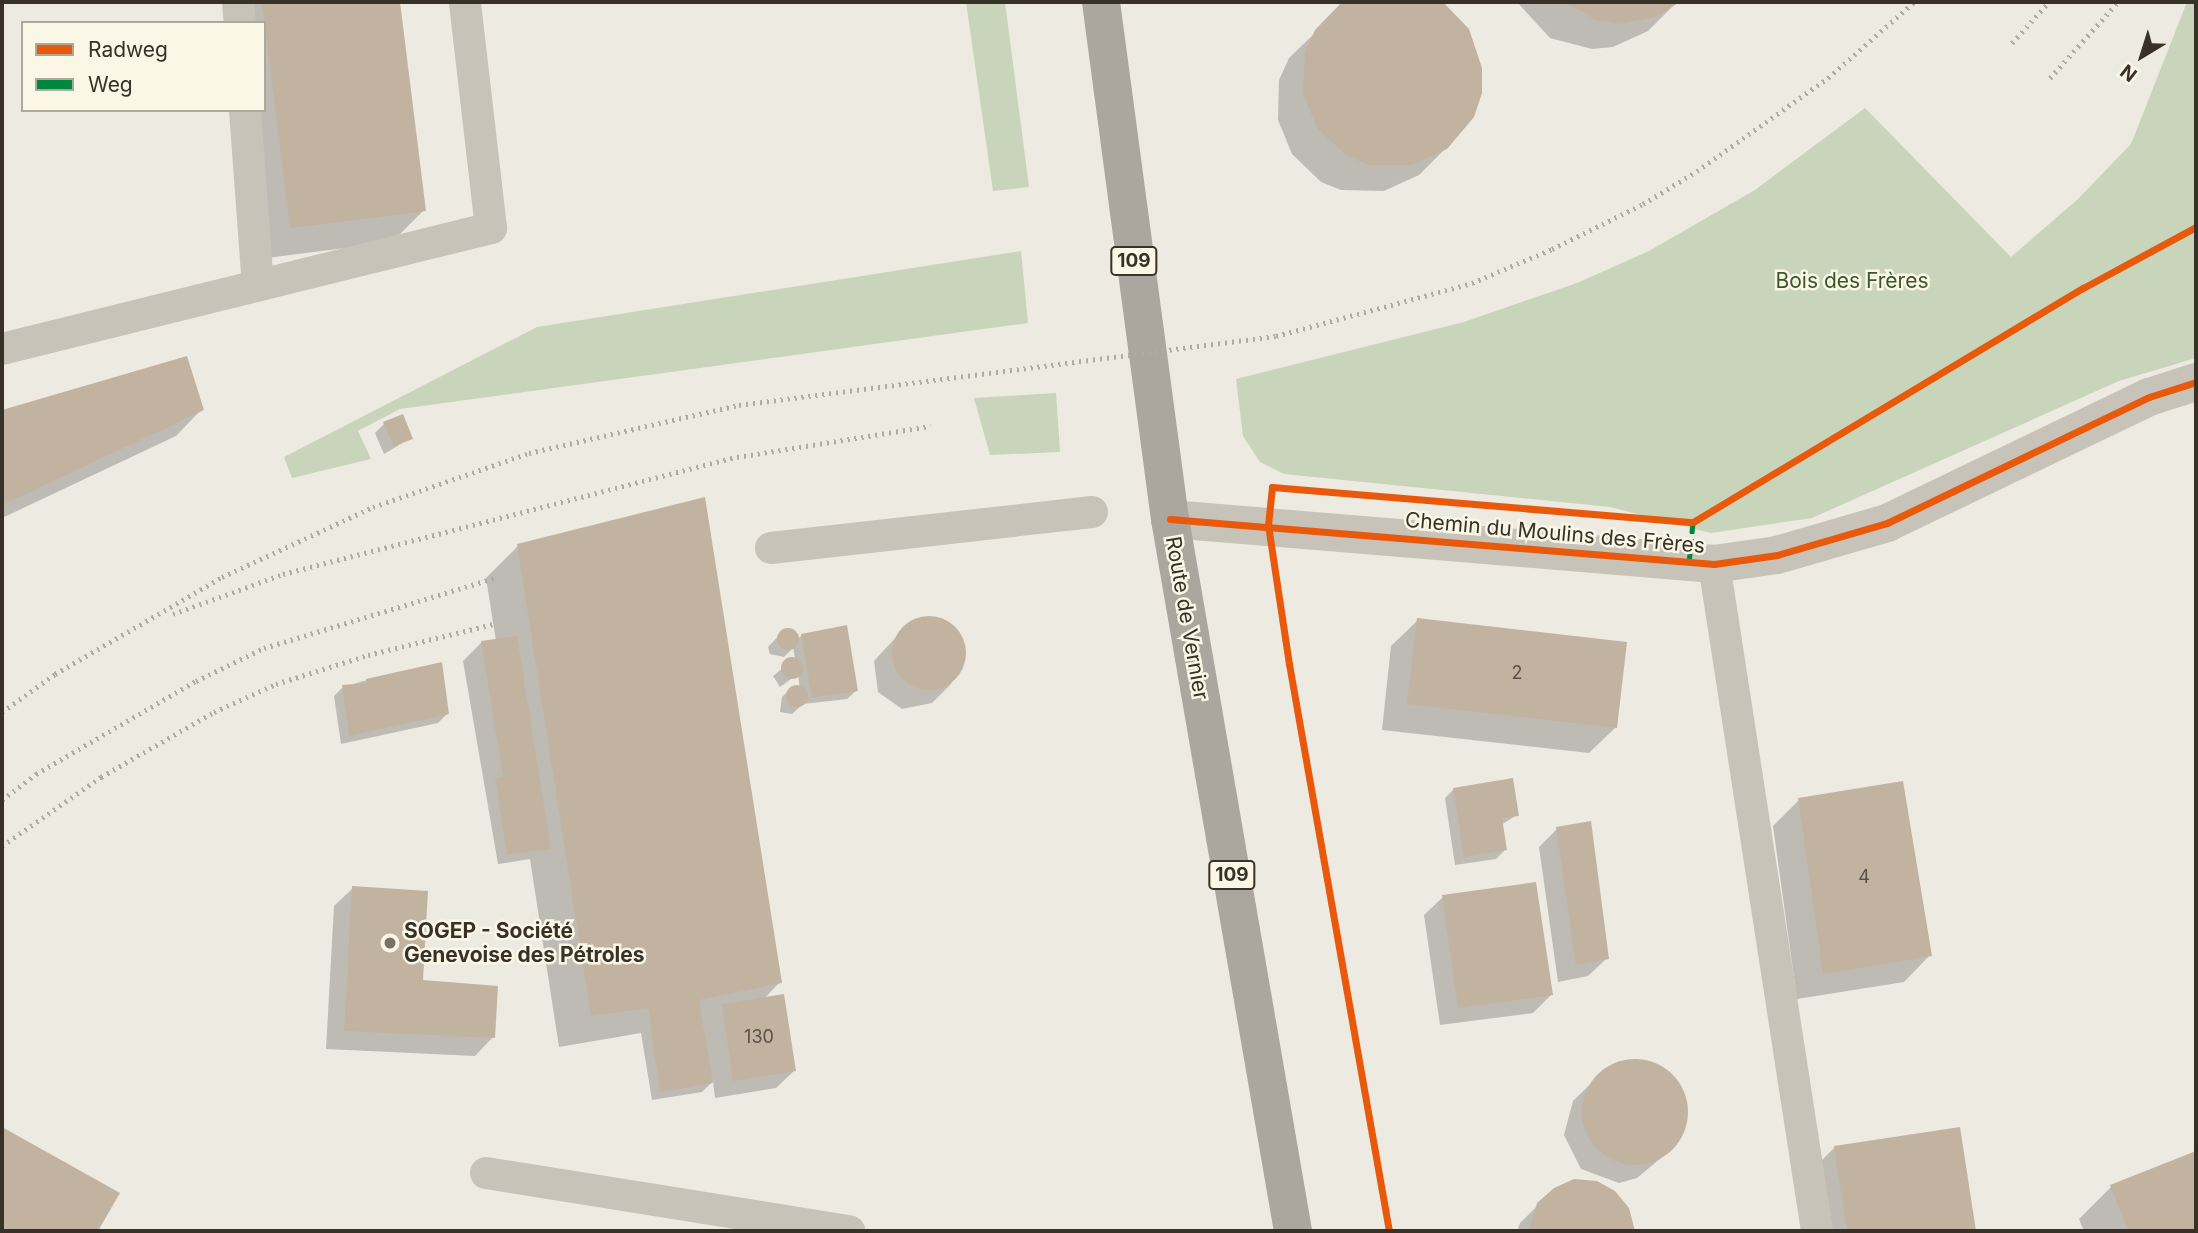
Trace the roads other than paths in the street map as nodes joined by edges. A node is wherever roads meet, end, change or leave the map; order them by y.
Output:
1 (238, 2) edge
2 (465, 2) edge
3 (1101, 2) edge
4 (240, 21) edge
5 (246, 112) edge
6 (258, 286) junction
7 (2, 349) edge
8 (2196, 382) edge
9 (1092, 512) dead end
10 (1170, 519) junction
11 (771, 548) dead end
12 (1714, 564) junction
13 (486, 1173) dead end
14 (849, 1231) edge
15 (1293, 1231) edge
16 (1817, 1231) edge

1 - 4 lane
2 - 6 lane
3 - 10 main road, Route de Vernier / 109
5 - 6 lane
6 - 7 lane
8 - 12 street, Chemin du Moulins des Frères
9 - 11 lane
10 - 12 street, Chemin du Moulins des Frères
10 - 15 main road, Route de Vernier / 109
12 - 16 lane
13 - 14 lane

